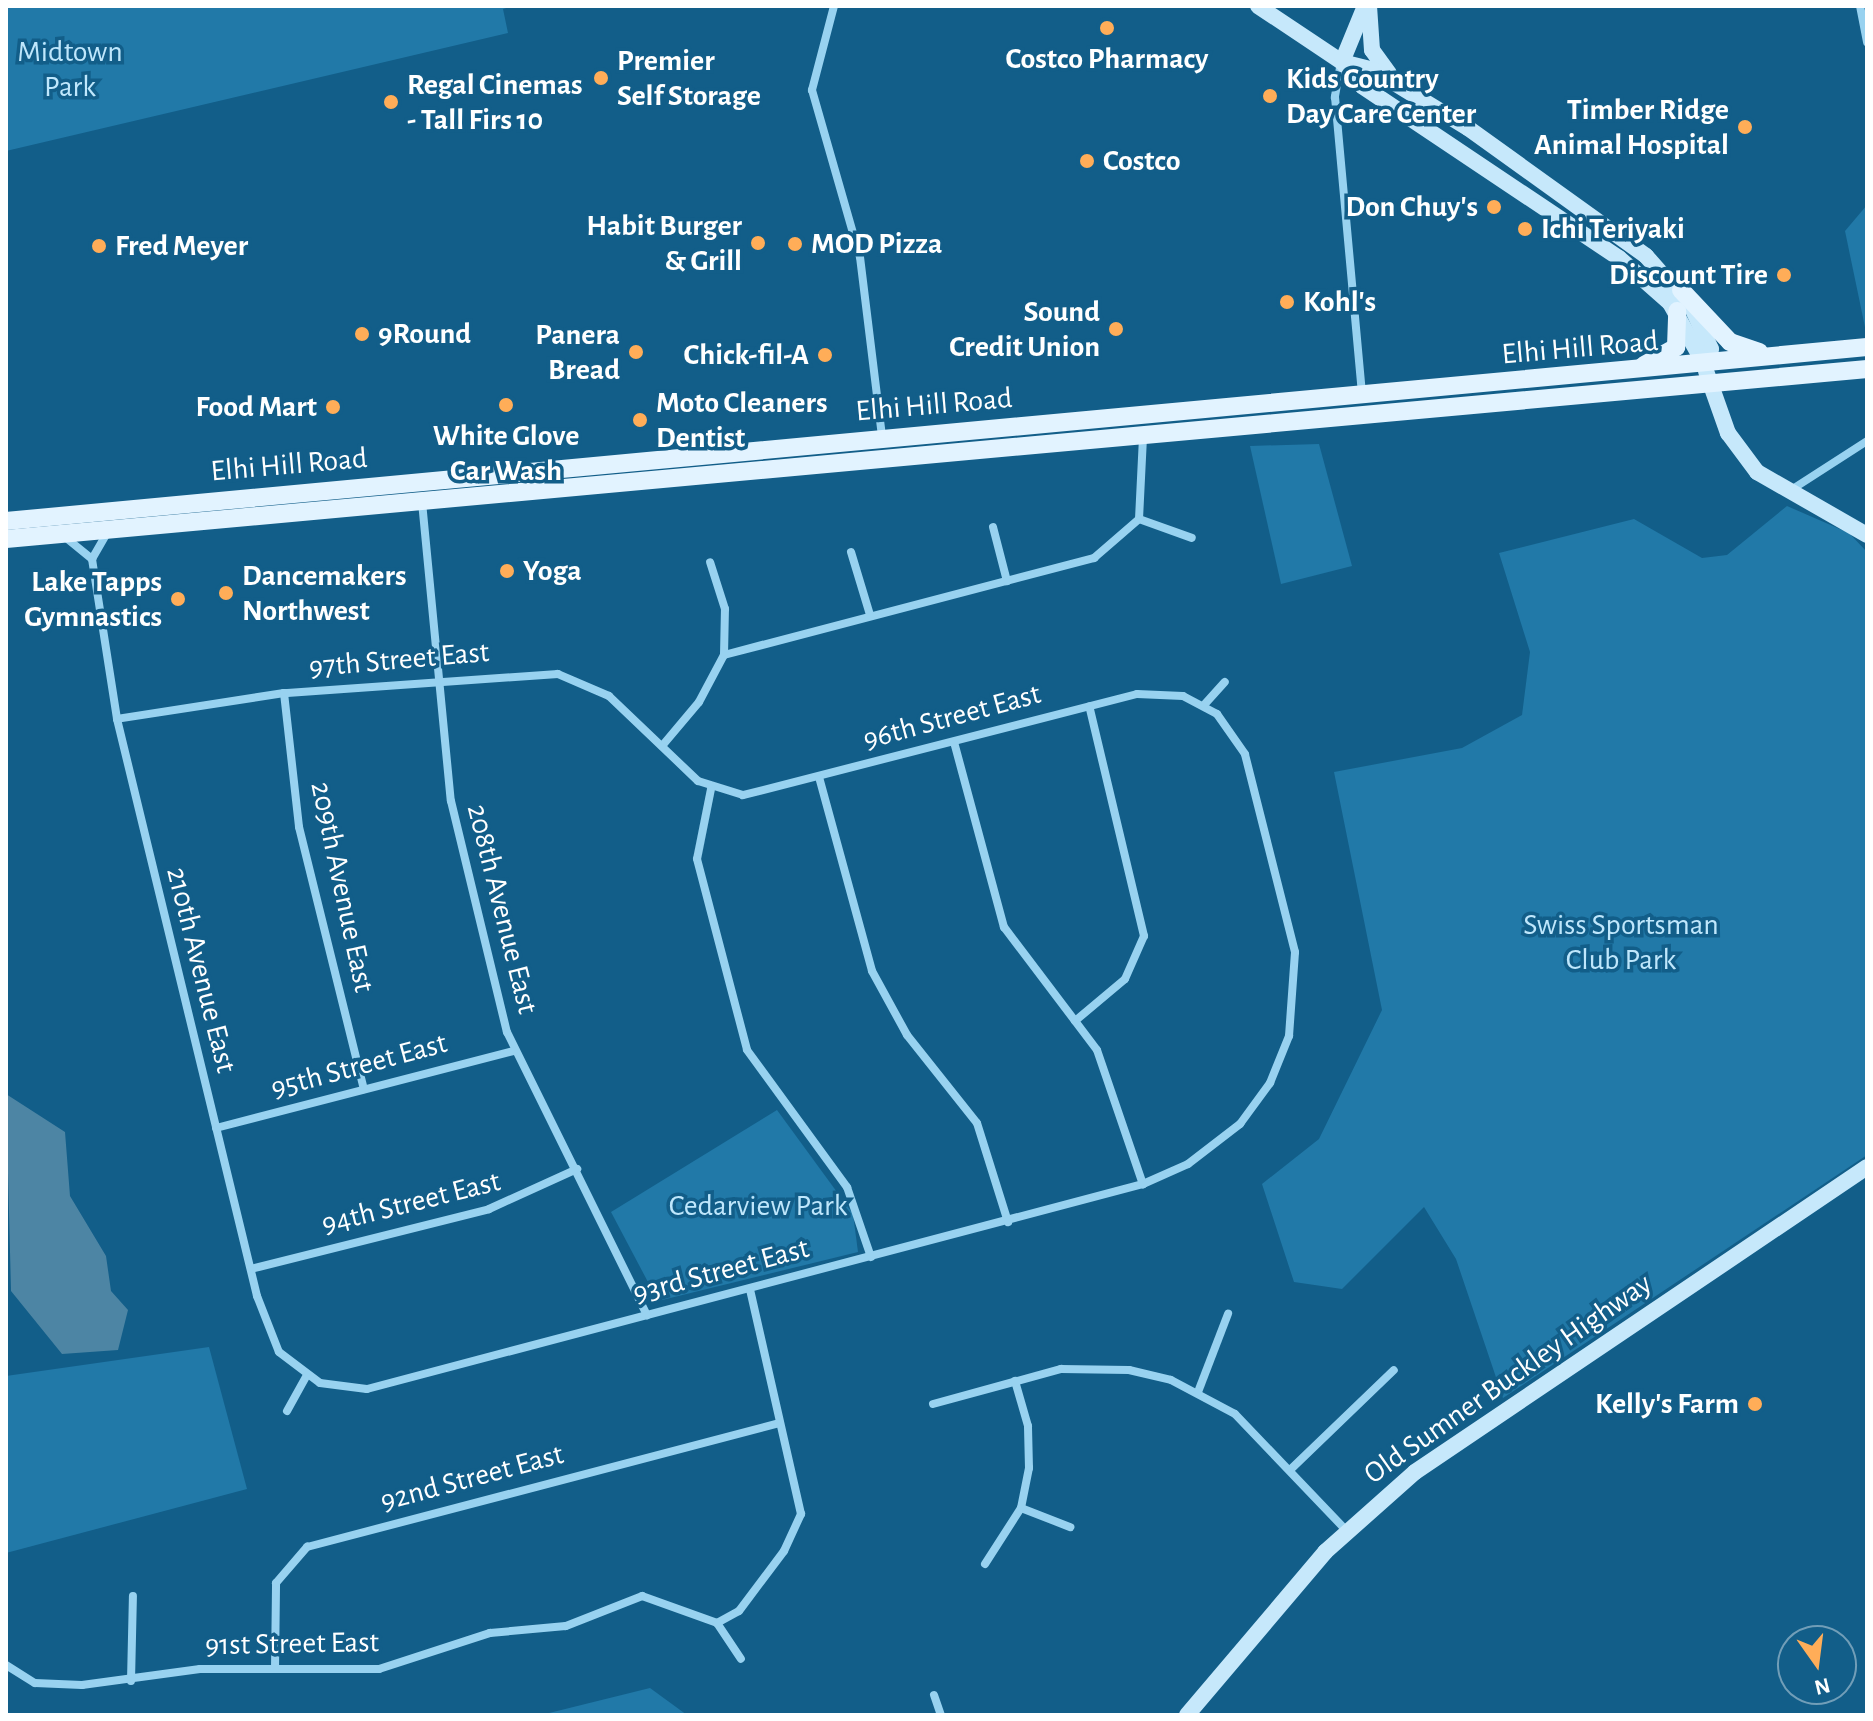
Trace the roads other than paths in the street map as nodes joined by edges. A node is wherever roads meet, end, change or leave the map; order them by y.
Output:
1 (834, 6) edge
2 (1258, 6) edge
3 (1367, 6) edge
4 (1860, 6) edge
5 (1867, 42) edge
6 (1342, 62) junction
7 (1400, 86) junction
8 (1681, 290) junction
9 (1677, 311) junction
10 (1867, 347) edge
11 (1809, 352) junction
12 (1867, 369) edge
13 (1707, 374) junction
14 (1591, 375) junction
15 (1362, 395) junction
16 (1143, 435) junction
17 (882, 438) junction
18 (1867, 441) edge
19 (885, 459) junction
20 (421, 482) junction
21 (1787, 493) junction
22 (422, 502) junction
23 (1139, 519) junction
24 (6, 521) edge
25 (993, 527) dead end
26 (109, 530) junction
27 (61, 534) junction
28 (1867, 535) edge
29 (1192, 538) dead end
30 (6, 539) edge
31 (851, 552) dead end
32 (92, 559) junction
33 (710, 562) dead end
34 (1007, 581) junction
35 (870, 615) junction
36 (724, 655) junction
37 (439, 680) junction
38 (1225, 682) dead end
39 (284, 693) junction
40 (1204, 705) junction
41 (1089, 706) junction
42 (117, 719) junction
43 (954, 742) junction
44 (662, 746) junction
45 (819, 777) junction
46 (711, 789) junction
47 (1075, 1021) junction
48 (513, 1051) junction
49 (364, 1089) junction
50 (216, 1128) junction
51 (1867, 1167) edge
52 (577, 1169) junction
53 (1143, 1184) junction
54 (1008, 1222) junction
55 (871, 1257) junction
56 (251, 1269) junction
57 (750, 1289) junction
58 (1228, 1314) dead end
59 (647, 1315) junction
60 (1394, 1370) dead end
61 (306, 1377) junction
62 (1015, 1381) junction
63 (1198, 1392) junction
64 (933, 1404) dead end
65 (287, 1411) dead end
66 (779, 1423) junction
67 (1290, 1470) junction
68 (1021, 1508) junction
69 (1070, 1527) dead end
70 (1347, 1531) junction
71 (985, 1564) dead end
72 (133, 1596) dead end
73 (717, 1623) junction
74 (741, 1659) dead end
75 (6, 1665) edge
76 (275, 1669) junction
77 (131, 1681) junction
78 (934, 1695) dead end
79 (941, 1715) edge
80 (1187, 1715) edge

1 - 17 street
2 - 6 main road
3 - 6 main road
3 - 7 main road
4 - 5 street
6 - 7 main road
6 - 9 main road
6 - 15 street
7 - 8 main road
8 - 11 main road
8 - 13 main road
9 - 13 main road
9 - 14 main road
10 - 11 main road, Elhi Hill Road
11 - 13 main road, Elhi Hill Road
12 - 13 main road, Elhi Hill Road
13 - 14 main road, Elhi Hill Road
13 - 16 main road, Elhi Hill Road
13 - 21 main road
14 - 15 main road, Elhi Hill Road
15 - 17 main road, Elhi Hill Road
16 - 19 main road, Elhi Hill Road
16 - 23 street
17 - 19 street
17 - 20 main road, Elhi Hill Road
18 - 21 street
19 - 22 main road, Elhi Hill Road
20 - 22 street, 208th Avenue East
20 - 24 main road, Elhi Hill Road
21 - 28 main road
22 - 26 main road, Elhi Hill Road
22 - 37 street, 208th Avenue East
23 - 29 street
23 - 34 street
25 - 34 street
26 - 27 main road, Elhi Hill Road
26 - 32 street
27 - 30 main road, Elhi Hill Road
27 - 32 street
31 - 35 street
32 - 42 street, 210th Avenue East
33 - 36 street
34 - 35 street
35 - 36 street
36 - 44 street
37 - 39 street, 97th Street East
37 - 44 street, 97th Street East
37 - 48 street, 208th Avenue East
38 - 40 street
39 - 42 street, 97th Street East
39 - 49 street, 209th Avenue East
40 - 41 street, 96th Street East
40 - 53 street, 93rd Street East
41 - 43 street, 96th Street East
41 - 47 street
42 - 50 street, 210th Avenue East
43 - 45 street, 96th Street East
43 - 47 street
44 - 46 street, 97th Street East
45 - 46 street, 96th Street East
45 - 54 street
46 - 55 street
47 - 53 street
48 - 49 street, 95th Street East
48 - 52 street, 208th Avenue East
49 - 50 street, 95th Street East
50 - 56 street, 210th Avenue East
51 - 70 main road, Old Sumner Buckley Highway
52 - 56 street, 94th Street East
52 - 59 street, 208th Avenue East
53 - 54 street, 93rd Street East
54 - 55 street, 93rd Street East
55 - 57 street, 93rd Street East
56 - 61 street, 210th Avenue East
57 - 59 street, 93rd Street East
57 - 66 street
58 - 63 street
59 - 61 street, 93rd Street East
60 - 67 street
61 - 65 street
62 - 63 street
62 - 64 street
62 - 68 street
63 - 67 street
66 - 73 street
66 - 76 street, 92nd Street East
67 - 70 street
68 - 69 street
68 - 71 street
70 - 80 main road, Old Sumner Buckley Highway
72 - 77 street
73 - 74 street
73 - 76 street, 91st Street East
75 - 77 street, 91st Street East
76 - 77 street, 91st Street East
78 - 79 street

